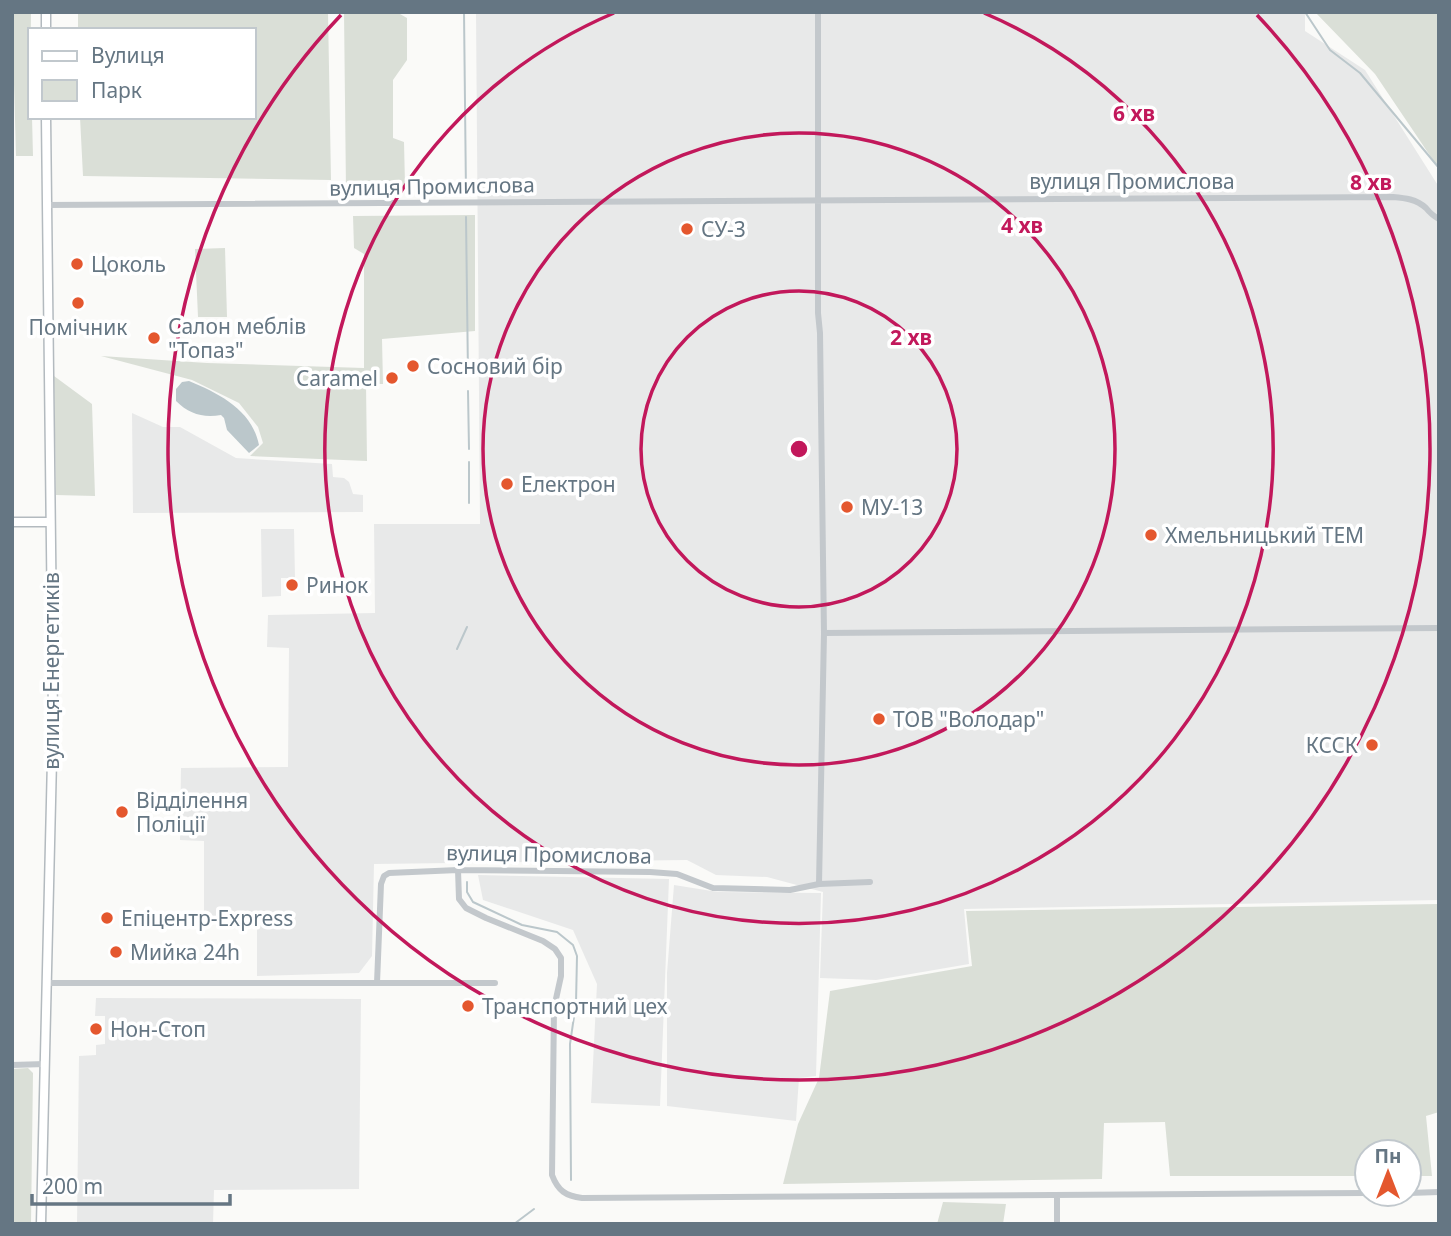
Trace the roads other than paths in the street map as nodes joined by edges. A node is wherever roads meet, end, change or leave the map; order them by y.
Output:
1 (818, 12) edge
2 (46, 119) edge
3 (819, 200) junction
4 (46, 205) junction
5 (1439, 219) edge
6 (12, 522) edge
7 (50, 522) junction
8 (1439, 628) edge
9 (824, 633) junction
10 (458, 870) junction
11 (870, 882) dead end
12 (819, 884) junction
13 (47, 983) junction
14 (495, 983) dead end
15 (377, 984) junction
16 (45, 1064) junction
17 (12, 1065) edge
18 (1353, 1193) edge
19 (1057, 1196) junction
20 (41, 1224) edge
21 (1057, 1224) edge

1 - 3 street
2 - 4 main road, вулиця Енергетиків
3 - 4 street, вулиця Промислова
3 - 5 street, вулиця Промислова
3 - 9 street
4 - 7 main road, вулиця Енергетиків
6 - 7 main road
7 - 13 main road, вулиця Енергетиків
8 - 9 street
9 - 12 street
10 - 12 street, вулиця Промислова
10 - 15 street, вулиця Промислова
10 - 19 street
11 - 12 street, вулиця Промислова
13 - 15 street
13 - 16 main road, вулиця Енергетиків
14 - 15 street
16 - 17 street
16 - 20 main road, вулиця Енергетиків
18 - 19 street
19 - 21 street

